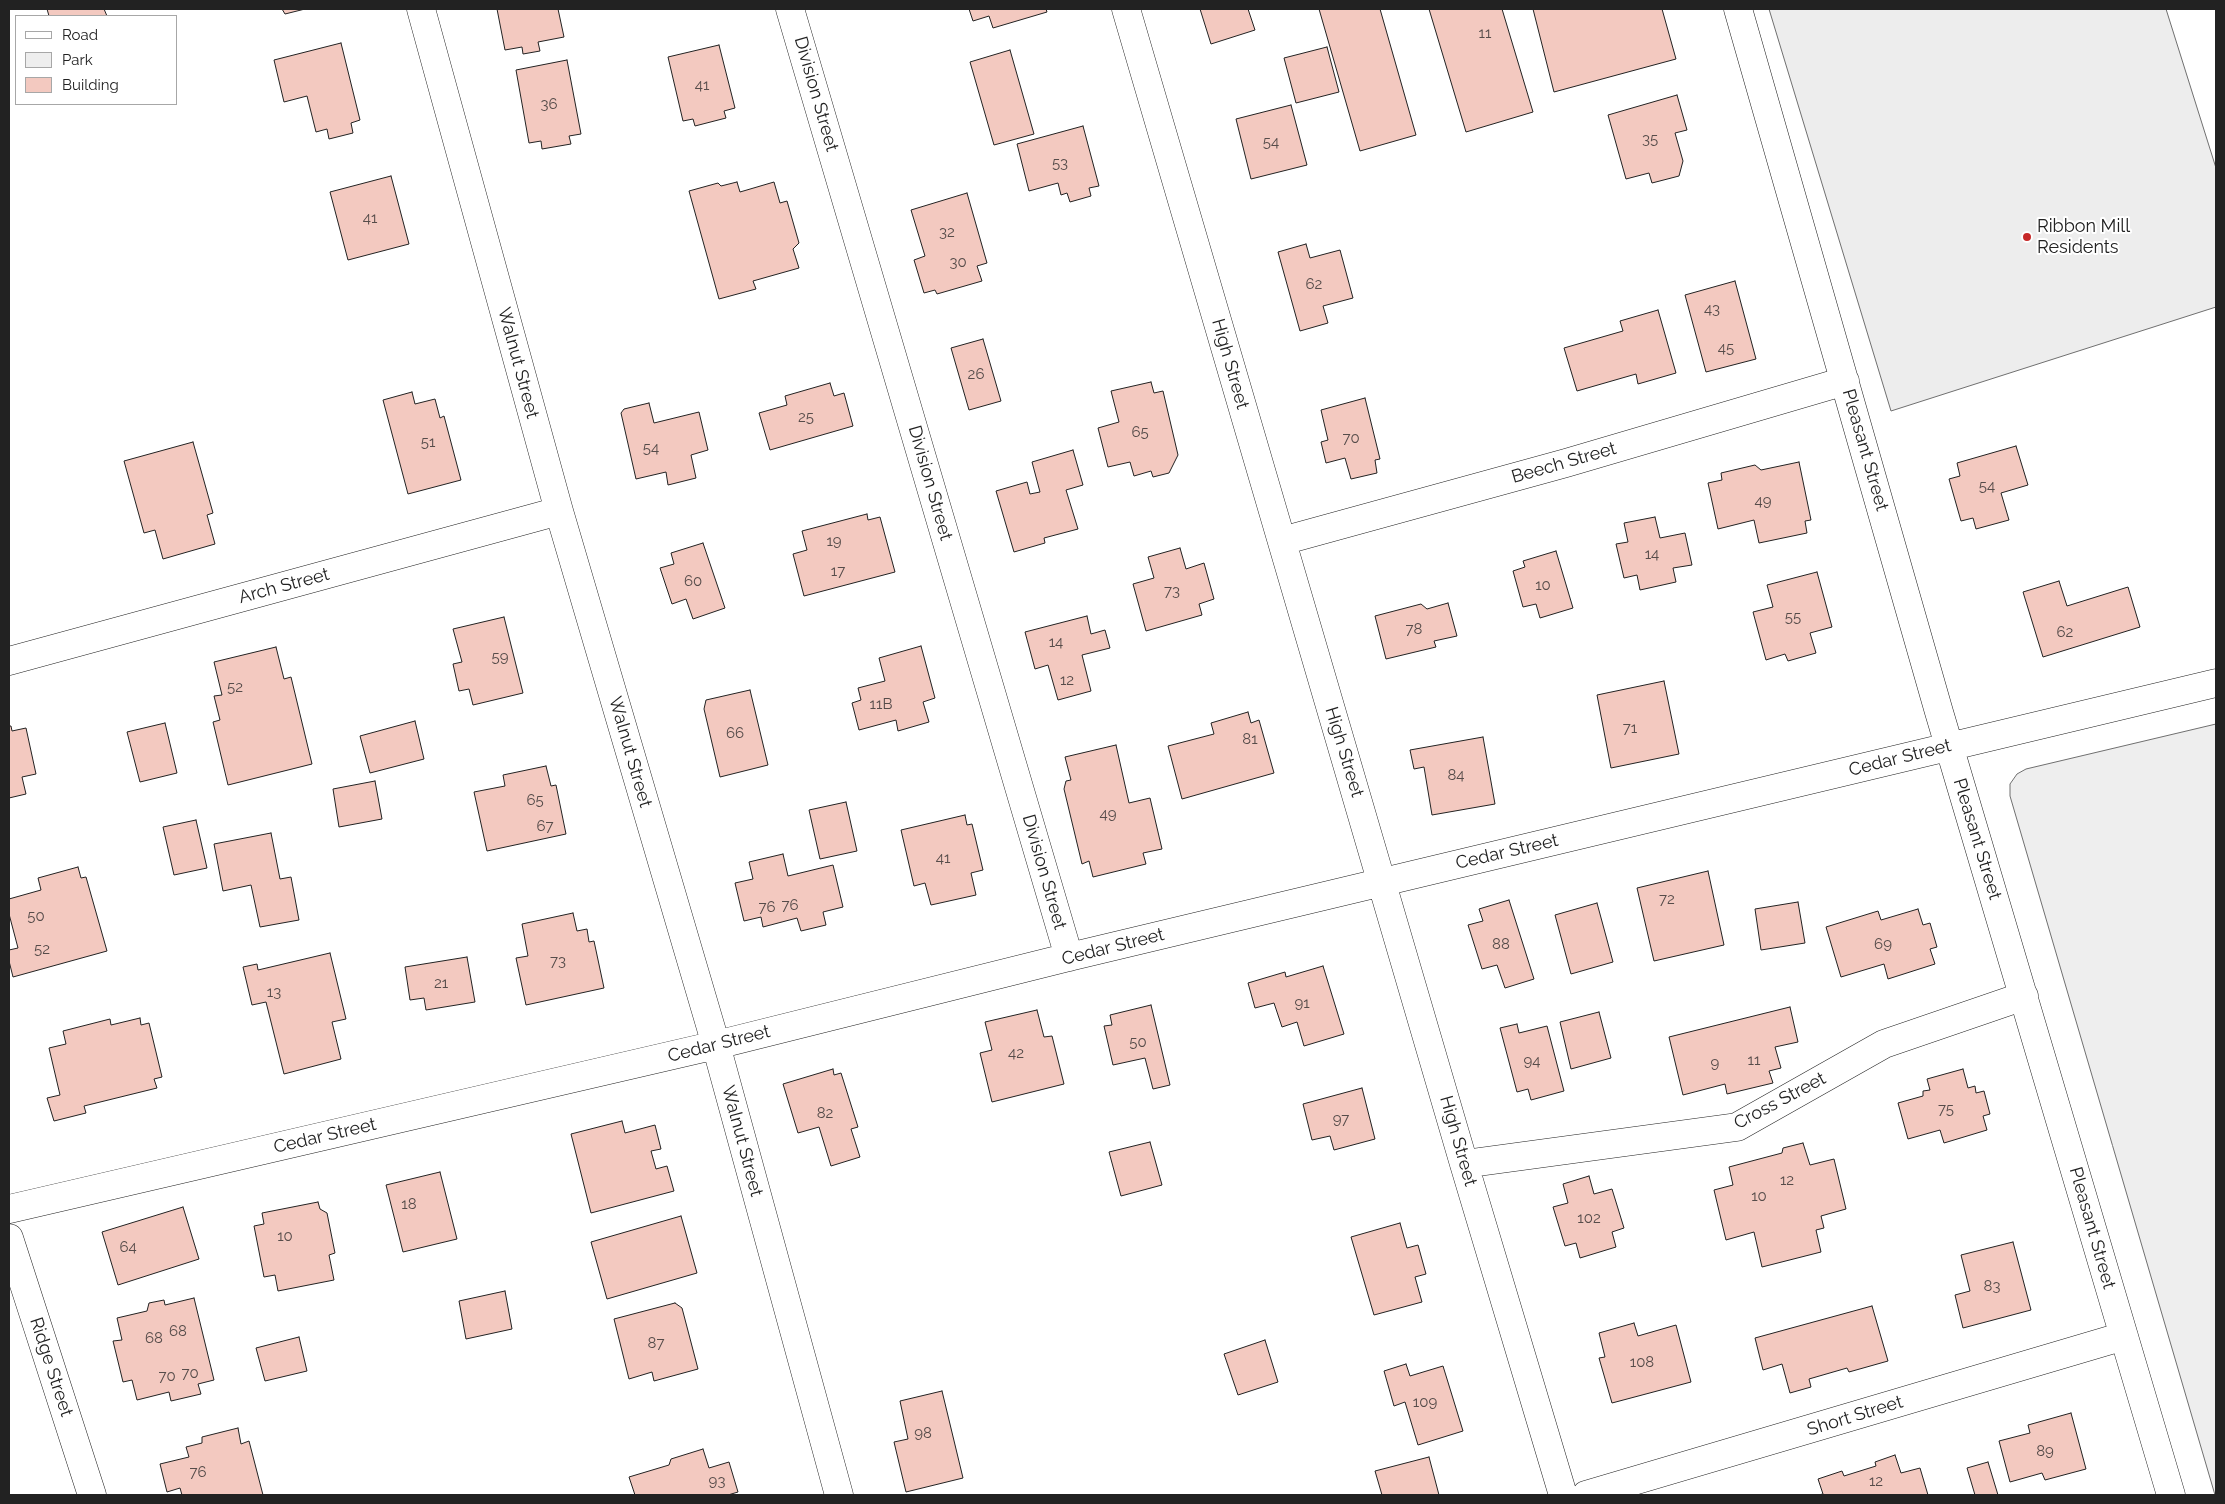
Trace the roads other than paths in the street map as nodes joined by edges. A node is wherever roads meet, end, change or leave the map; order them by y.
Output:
1 (421, 9) edge
2 (790, 9) edge
3 (1126, 9) edge
4 (1738, 9) edge
5 (1845, 381) junction
6 (559, 511) junction
7 (1282, 541) junction
8 (9, 661) edge
9 (2216, 683) edge
10 (1949, 746) junction
11 (1383, 882) junction
12 (1069, 957) junction
13 (2024, 996) junction
14 (716, 1045) junction
15 (1464, 1164) junction
16 (9, 1209) edge
17 (9, 1238) edge
18 (2124, 1336) junction
19 (92, 1495) edge
20 (839, 1495) edge
21 (1563, 1495) edge
22 (1586, 1495) edge
23 (2171, 1495) edge

1 - 6 street, Walnut Street
2 - 12 street, Division Street
3 - 7 street, High Street
4 - 5 street, Pleasant Street
5 - 7 street, Beech Street
5 - 10 street, Pleasant Street
6 - 8 street, Arch Street
6 - 14 street, Walnut Street
7 - 11 street, High Street
9 - 10 street, Cedar Street
10 - 11 street, Cedar Street
10 - 13 street, Pleasant Street
11 - 12 street, Cedar Street
11 - 15 street, High Street
12 - 14 street, Cedar Street
13 - 15 street, Cross Street
13 - 18 street, Pleasant Street
14 - 16 street, Cedar Street
14 - 20 street, Walnut Street
15 - 21 street, High Street
17 - 19 street, Ridge Street
18 - 22 street, Short Street
18 - 23 street, Pleasant Street

